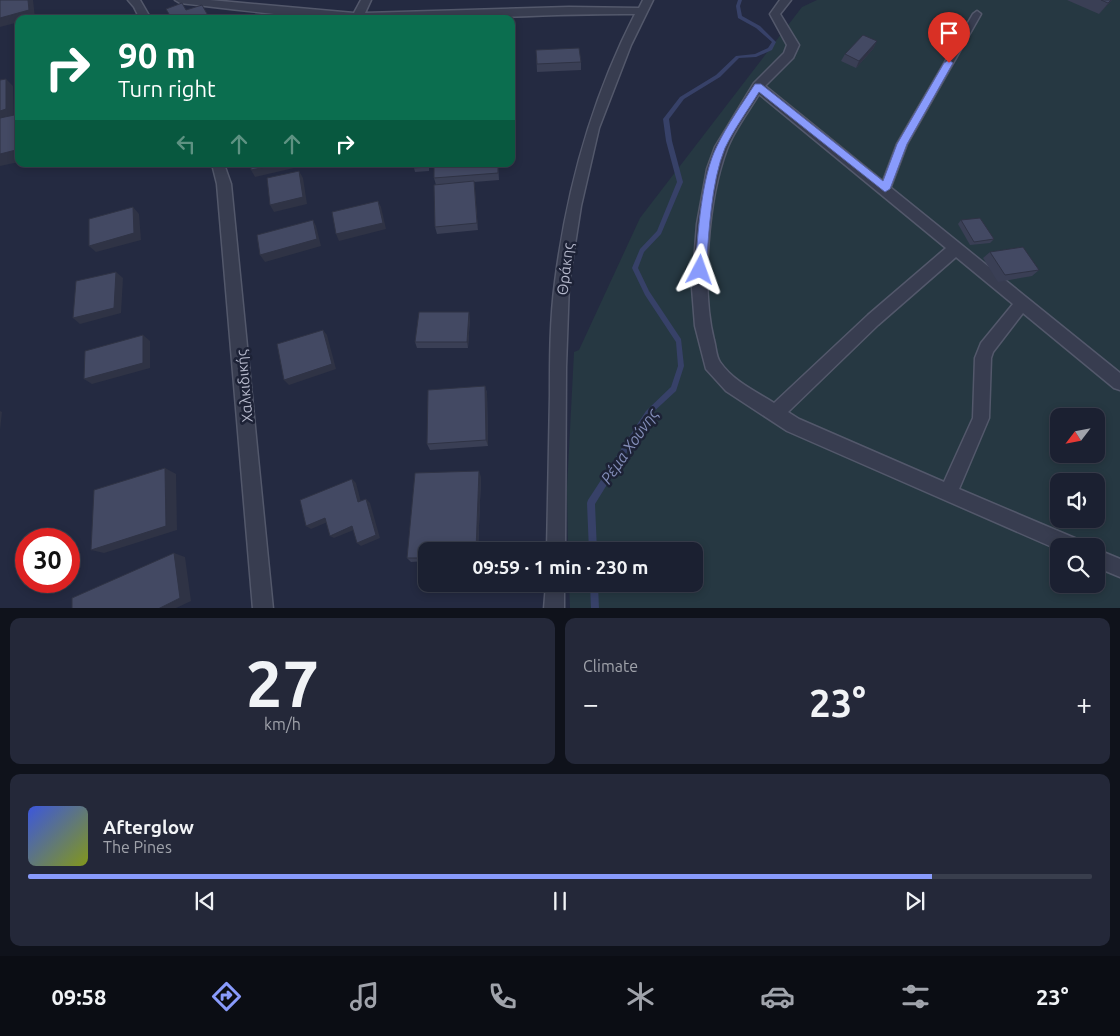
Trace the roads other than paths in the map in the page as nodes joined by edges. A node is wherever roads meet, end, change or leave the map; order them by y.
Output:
1 (133, 0) edge
2 (180, 0) edge
3 (366, 0) edge
4 (786, 0) edge
5 (645, 5) edge
6 (977, 14) dead end
7 (144, 15) edge
8 (341, 15) edge
9 (358, 15) edge
10 (392, 15) edge
11 (758, 86) junction
12 (219, 167) edge
13 (885, 189) junction
14 (956, 248) junction
15 (1023, 302) junction
16 (1120, 383) edge
17 (774, 414) junction
18 (948, 493) junction
19 (1052, 538) edge
20 (556, 542) edge
21 (1105, 562) edge
22 (1120, 568) edge
23 (555, 592) edge
24 (263, 608) edge
25 (554, 608) edge

1 - 7 street
2 - 8 street
3 - 9 street
4 - 11 street
5 - 10 street
5 - 20 street, Θράκης
6 - 13 lane
11 - 13 street
11 - 17 street
12 - 24 street, Χαλκιδικής
13 - 14 street
14 - 15 street
14 - 17 street
15 - 16 street
15 - 18 street
17 - 18 street
18 - 19 street
21 - 22 street
23 - 25 street

